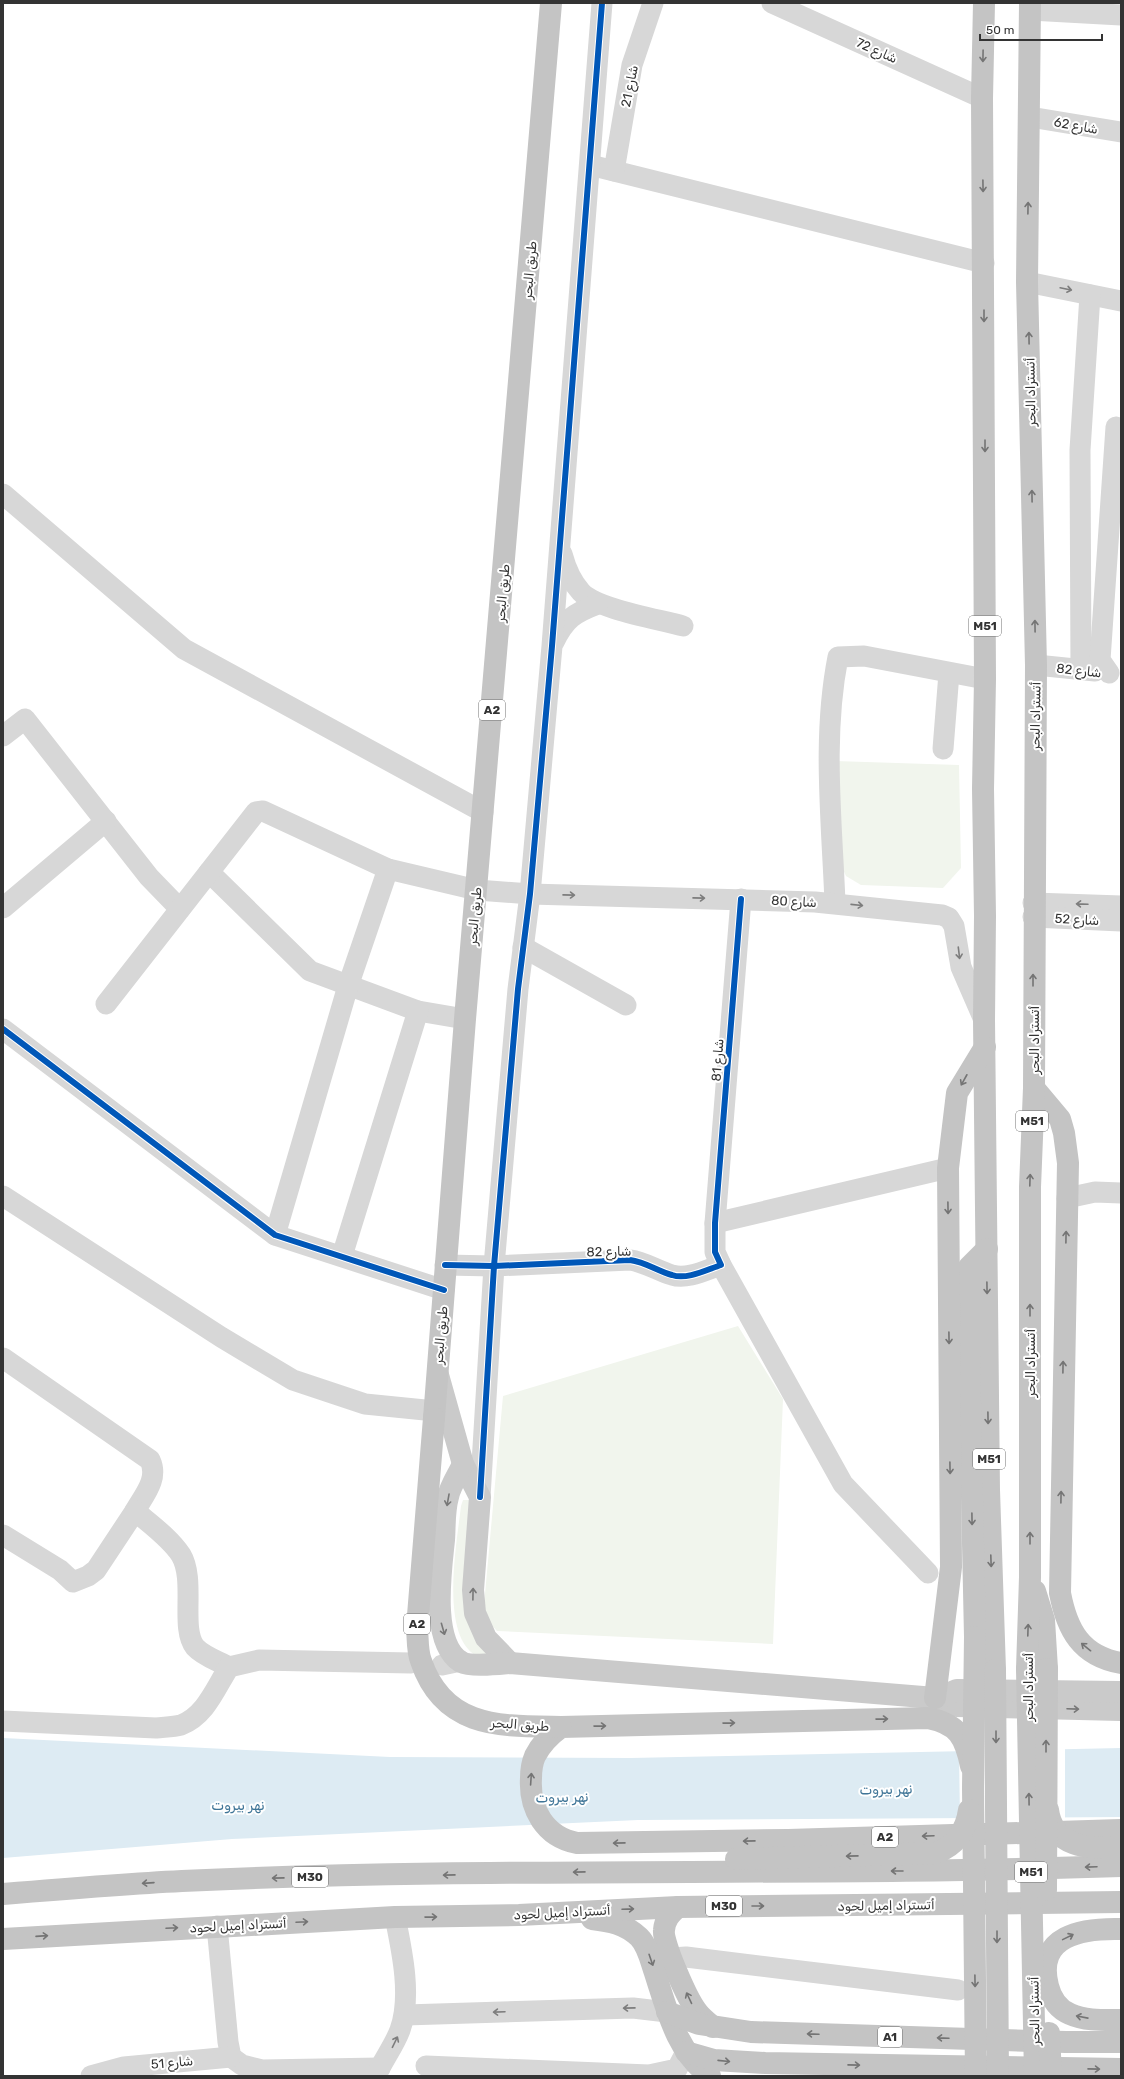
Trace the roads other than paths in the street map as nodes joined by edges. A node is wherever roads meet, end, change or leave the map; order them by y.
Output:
1 (551, 3) edge
2 (602, 3) edge
3 (654, 3) edge
4 (772, 3) edge
5 (984, 3) edge
6 (1030, 7) edge
7 (1121, 15) edge
8 (982, 98) junction
9 (1030, 117) junction
10 (1121, 132) edge
11 (590, 165) junction
12 (614, 171) junction
13 (984, 263) junction
14 (1028, 282) junction
15 (1090, 294) junction
16 (1121, 301) edge
17 (1116, 427) dead end
18 (3, 494) edge
19 (560, 547) junction
20 (598, 604) junction
21 (683, 626) dead end
22 (552, 646) junction
23 (1036, 665) junction
24 (1081, 670) junction
25 (949, 673) junction
26 (1115, 674) edge
27 (985, 679) junction
28 (3, 736) edge
29 (943, 749) dead end
30 (483, 812) junction
31 (106, 821) junction
32 (388, 869) junction
33 (209, 872) junction
34 (477, 890) junction
35 (530, 894) junction
36 (741, 899) junction
37 (836, 903) junction
38 (1121, 906) edge
39 (3, 908) edge
40 (180, 909) junction
41 (1033, 910) junction
42 (1121, 921) edge
43 (523, 947) junction
44 (348, 986) junction
45 (106, 1004) dead end
46 (626, 1005) dead end
47 (418, 1011) junction
48 (465, 1019) junction
49 (984, 1020) junction
50 (3, 1029) edge
51 (985, 1048) junction
52 (1034, 1088) junction
53 (948, 1168) junction
54 (1068, 1175) junction
55 (1121, 1183) edge
56 (1121, 1193) edge
57 (3, 1196) edge
58 (1067, 1198) junction
59 (715, 1223) junction
60 (275, 1235) junction
61 (987, 1248) junction
62 (342, 1256) junction
63 (445, 1265) junction
64 (721, 1265) junction
65 (494, 1266) junction
66 (444, 1290) junction
67 (3, 1358) edge
68 (437, 1371) junction
69 (434, 1414) junction
70 (463, 1464) junction
71 (480, 1497) junction
72 (135, 1511) junction
73 (3, 1535) edge
74 (928, 1572) dead end
75 (411, 1663) dead end
76 (510, 1663) junction
77 (1121, 1663) edge
78 (229, 1667) junction
79 (1037, 1669) junction
80 (1121, 1692) edge
81 (936, 1698) junction
82 (1121, 1710) edge
83 (3, 1721) edge
84 (509, 1726) junction
85 (560, 1727) junction
86 (534, 1758) junction
87 (973, 1788) junction
88 (1046, 1794) junction
89 (1121, 1830) edge
90 (981, 1834) junction
91 (1121, 1848) edge
92 (1121, 1866) edge
93 (981, 1870) junction
94 (618, 1872) junction
95 (3, 1894) edge
96 (1121, 1902) edge
97 (678, 1907) junction
98 (519, 1915) junction
99 (395, 1917) junction
100 (217, 1926) junction
101 (1121, 1929) edge
102 (3, 1939) edge
103 (672, 1958) junction
104 (1046, 1971) junction
105 (958, 1990) dead end
106 (667, 2012) junction
107 (405, 2015) junction
108 (1121, 2020) edge
109 (714, 2027) junction
110 (1121, 2042) edge
111 (231, 2058) junction
112 (680, 2065) edge
113 (426, 2066) dead end
114 (185, 2068) edge
115 (1121, 2069) edge
116 (378, 2072) edge
117 (91, 2076) edge
118 (710, 2076) edge
119 (976, 2076) edge
120 (998, 2076) edge
121 (1035, 2076) edge
122 (1051, 2076) edge

1 - 30 highway, طريق البحر / A2
2 - 11 street
3 - 12 street, شارع 21
4 - 8 street, شارع 72
5 -> 8 highway, M51
6 - 7 street
6 - 9 highway, أتستراد البحر / M51
8 -> 13 highway, M51
9 - 10 street, شارع 62
14 -> 9 highway, أتستراد البحر / M51
11 - 12 street
11 - 19 street
12 - 13 street
13 -> 27 highway, M51
14 -> 15 street
23 -> 14 highway, أتستراد البحر / M51
15 - 16 street
15 - 24 street
17 - 26 street
18 - 30 street
19 - 20 street
19 - 22 street
20 - 21 street
20 - 22 street
22 - 35 street
23 - 24 street, شارع 82
23 - 41 highway, أتستراد البحر / M51
24 - 26 street, شارع 82
25 - 27 street
25 - 29 street
25 - 37 street
27 - 49 highway, M51
28 - 31 street
30 - 34 highway, طريق البحر / A2
31 - 39 street
31 - 40 street
32 - 33 street, شارع 80
32 - 34 street, شارع 80
32 - 44 street
33 - 40 street, شارع 80
33 - 44 street
34 - 35 street, شارع 80
34 - 48 highway, طريق البحر / A2
35 -> 36 street, شارع 80
35 - 43 street
36 - 37 street, شارع 80
36 - 59 street, شارع 81
37 -> 49 street, شارع 80
38 -> 41 street, شارع 52
40 - 45 street, شارع 80
41 - 42 street, شارع 52
52 -> 41 highway, أتستراد البحر / M51
43 - 46 street
43 - 65 street
44 - 47 street
44 - 60 street
47 - 48 street
47 - 62 street
48 - 63 highway, طريق البحر / A2
49 - 51 highway, M51
50 - 60 street
51 -> 53 highway
51 - 61 highway, M51
52 - 54 highway
79 -> 52 highway, أتستراد البحر / M51
53 - 59 street
53 -> 81 highway
54 - 55 street
54 - 58 highway
56 - 58 street
57 - 69 street
77 -> 58 highway
59 - 64 street, شارع 81
60 - 62 street
61 -> 87 highway, bridge
61 -> 120 highway, M51, bridge
62 - 66 street
63 - 65 street, شارع 82
63 - 66 highway, طريق البحر / A2
64 - 65 street, شارع 82
64 - 74 street, شارع 81
65 - 71 street
66 - 68 highway, طريق البحر / A2
67 - 72 street
68 - 69 highway, طريق البحر / A2
68 - 70 main road
69 - 84 highway, طريق البحر / A2, bridge
70 - 71 main road
70 -> 76 main road
76 -> 71 main road
72 - 73 street
72 - 78 street
75 - 78 street
76 - 81 main road
78 - 83 street
88 -> 79 highway, bridge
121 -> 79 highway, أتستراد البحر / M51, bridge
80 - 81 main road
81 -> 82 main road
84 - 85 highway, طريق البحر / A2, bridge
84 - 86 highway, A2
85 - 86 highway, A2
85 -> 87 highway, طريق البحر, bridge
90 -> 86 highway, A2
87 -> 94 highway, bridge
87 -> 119 highway, bridge
88 - 91 highway, bridge
88 - 104 highway, bridge
89 - 90 highway
90 - 93 highway
92 -> 93 highway, M30
93 -> 94 highway, M30
94 -> 95 highway, M30
97 -> 96 highway, أتستراد إميل لحود / M30
98 -> 97 highway, أتستراد إميل لحود / M30
97 - 103 highway
99 -> 98 highway, أتستراد إميل لحود / M30
98 -> 106 highway
100 -> 99 highway, أتستراد إميل لحود / M30
99 - 107 street
102 -> 100 highway, أتستراد إميل لحود / M30
100 - 111 street
104 -> 101 highway
103 - 105 street
109 -> 103 highway
108 -> 104 highway
104 - 122 highway, bridge
106 -> 107 street
106 - 109 highway, A1
106 - 112 highway
116 -> 107 street
110 -> 109 highway, A1
111 - 114 street, شارع 51
111 - 116 street
112 - 113 street
112 -> 115 highway, A1
112 - 118 highway
114 - 117 street, شارع 51

